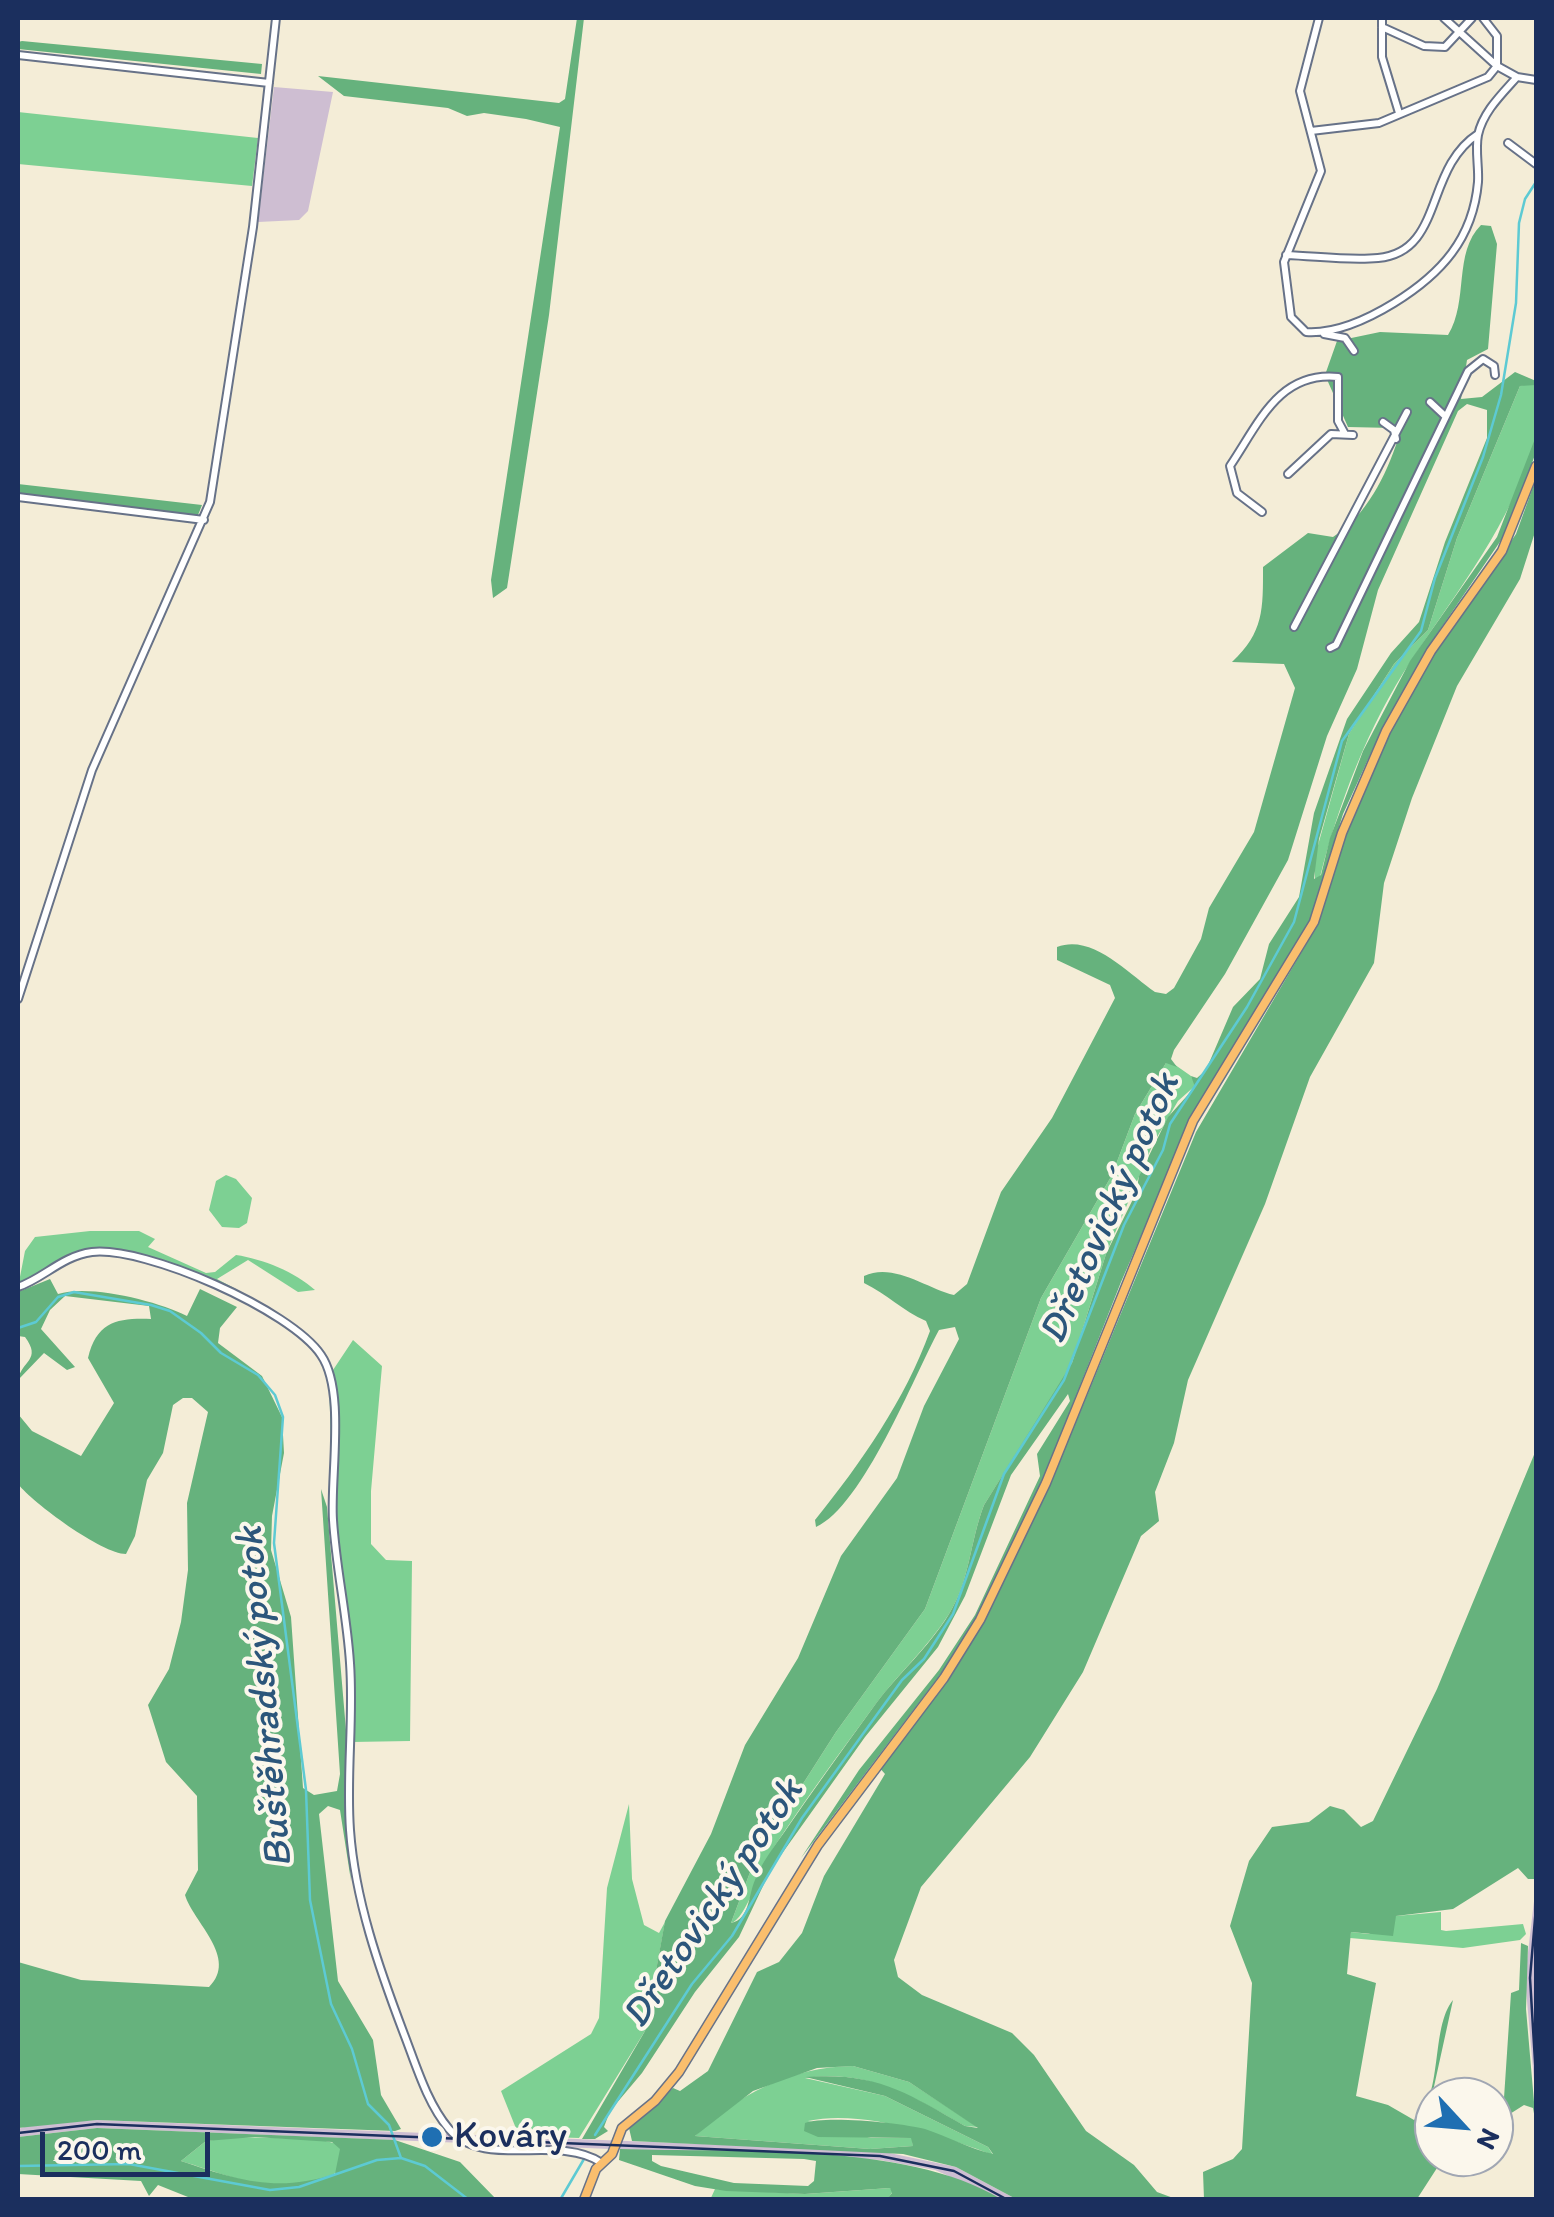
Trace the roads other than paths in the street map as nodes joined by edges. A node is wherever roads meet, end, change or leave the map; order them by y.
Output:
1 (276, 18) edge
2 (1319, 18) edge
3 (1382, 18) edge
4 (1444, 18) edge
5 (1472, 18) edge
6 (1483, 18) edge
7 (1382, 27) junction
8 (1456, 32) junction
9 (18, 55) edge
10 (1497, 66) junction
11 (1516, 78) junction
12 (1536, 80) edge
13 (269, 82) junction
14 (1399, 114) junction
15 (1311, 131) junction
16 (1478, 134) junction
17 (1508, 143) dead end
18 (1536, 164) edge
19 (1286, 255) junction
20 (1313, 333) junction
21 (1354, 351) dead end
22 (1495, 375) dead end
23 (1430, 402) dead end
24 (1407, 412) dead end
25 (1445, 417) junction
26 (1382, 422) dead end
27 (1396, 441) junction
28 (1536, 466) edge
29 (1288, 474) dead end
30 (18, 497) edge
31 (1262, 512) dead end
32 (204, 520) junction
33 (1294, 627) dead end
34 (1330, 648) dead end
35 (18, 998) edge
36 (18, 1287) edge
37 (600, 2162) junction
38 (584, 2200) edge

1 - 13 street
2 - 15 street
3 - 7 street
4 - 8 street
5 - 8 street
6 - 10 street
7 - 8 street
7 - 14 street
8 - 10 street
9 - 13 street
10 - 11 street
10 - 14 street
11 - 12 street
11 - 16 street
13 - 32 street
14 - 15 street
15 - 19 street
16 - 19 street
16 - 20 street
17 - 18 street
19 - 20 street
20 - 21 street
22 - 25 street
23 - 25 street
24 - 27 street
25 - 34 street
26 - 27 street
27 - 33 street
28 - 37 main road
29 - 31 street
30 - 32 street
32 - 35 street
36 - 37 street
37 - 38 main road

